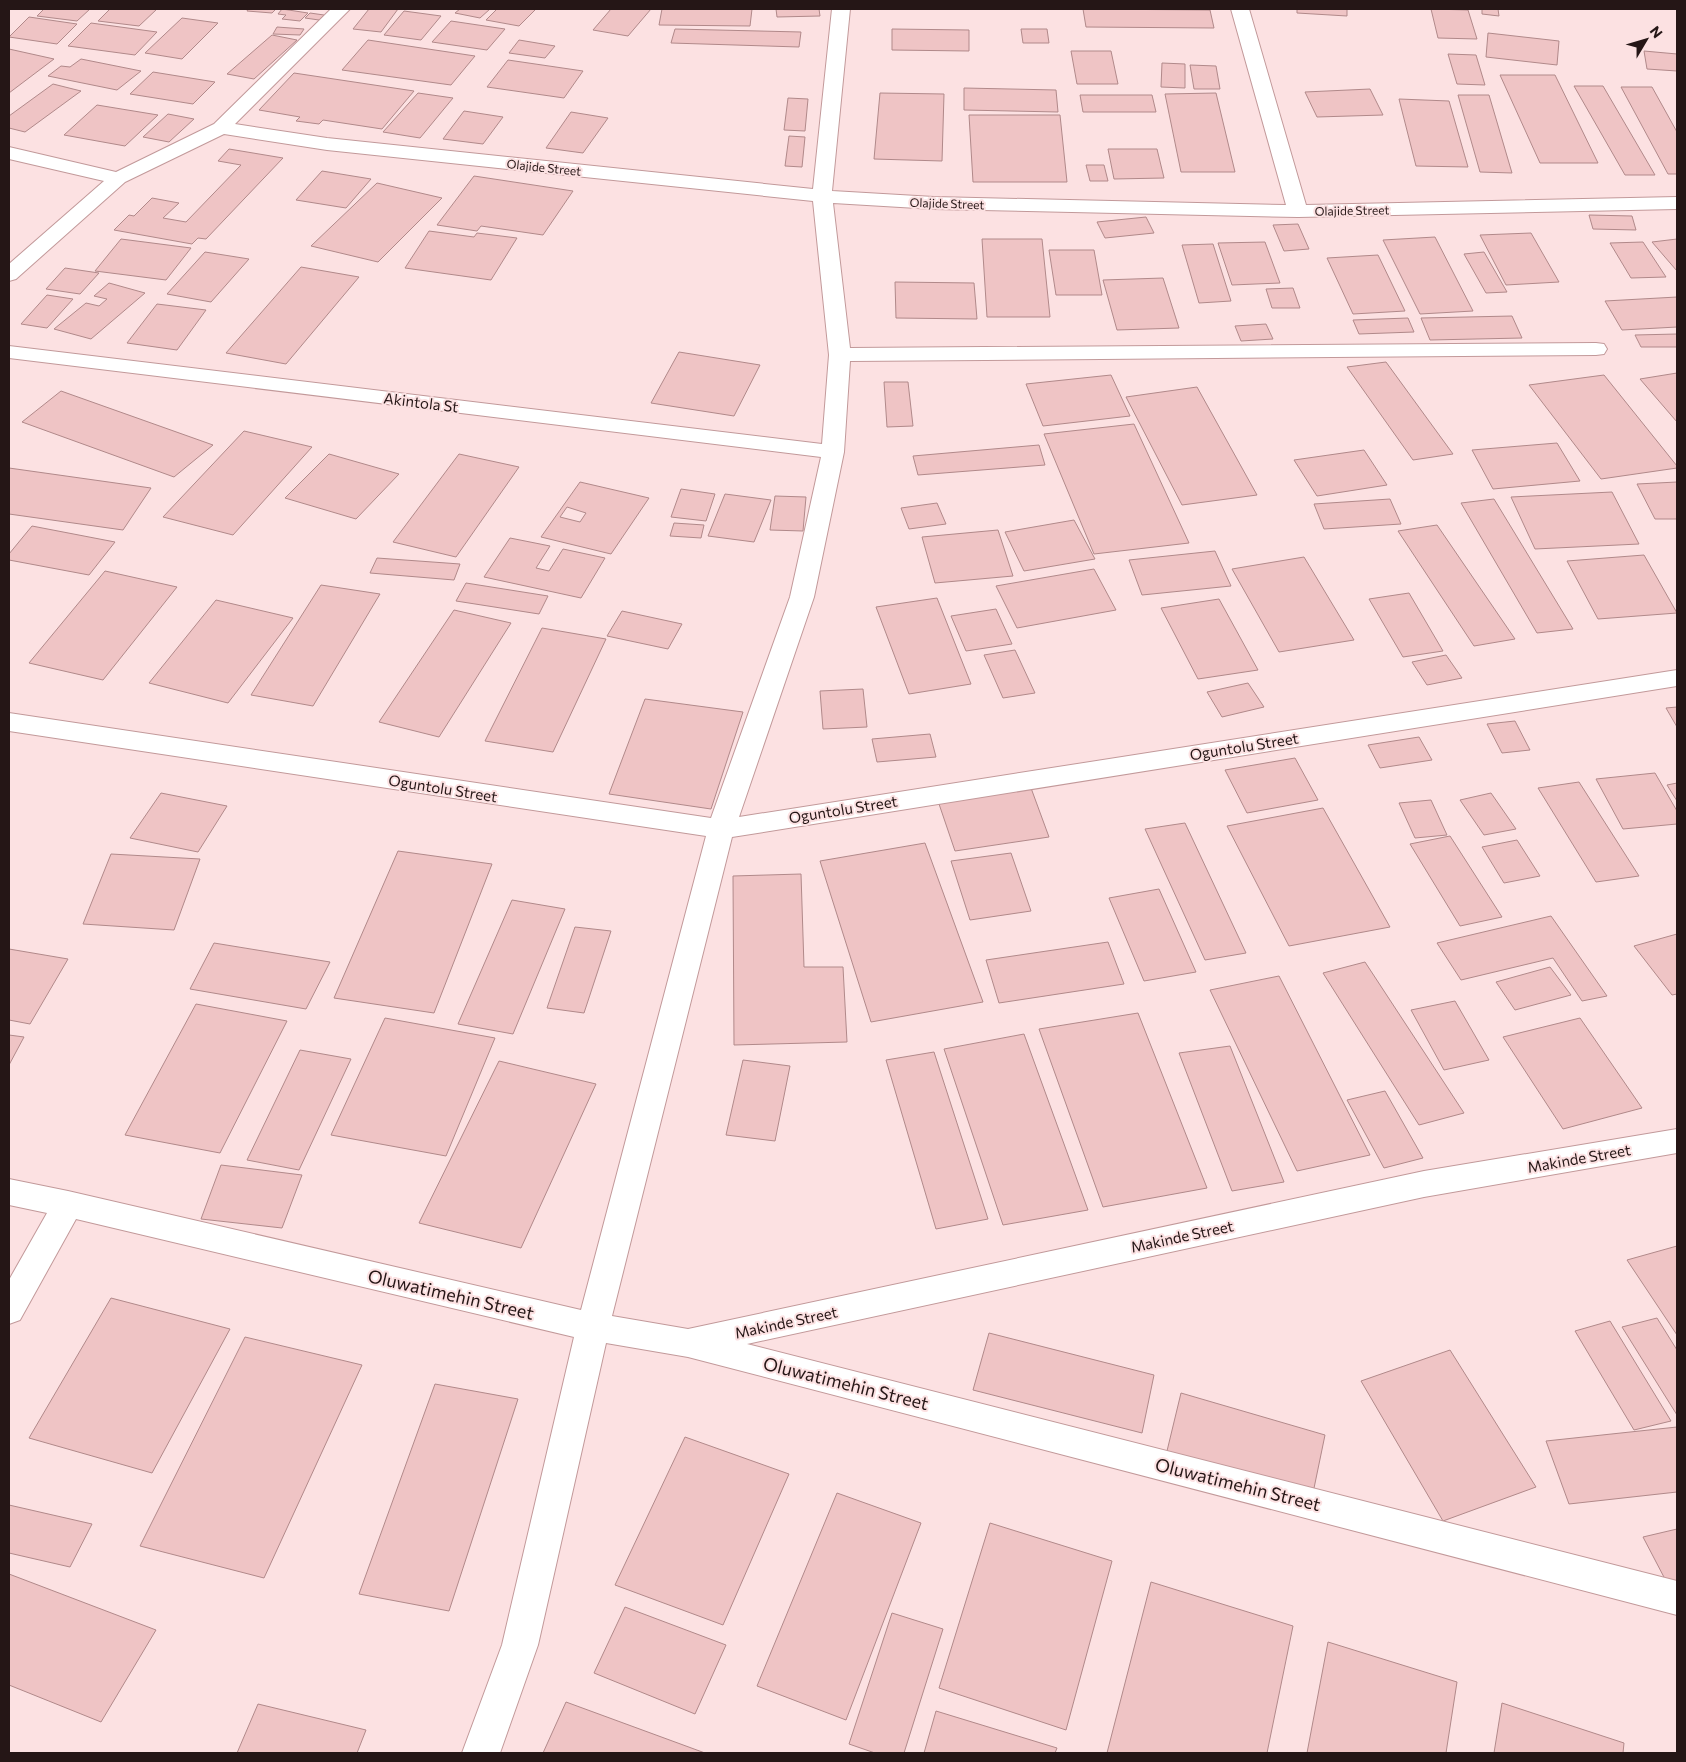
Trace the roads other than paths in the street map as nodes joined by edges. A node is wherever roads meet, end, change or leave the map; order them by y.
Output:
1 (341, 9) edge
2 (840, 9) edge
3 (1240, 9) edge
4 (221, 128) junction
5 (9, 153) edge
6 (118, 178) junction
7 (822, 196) junction
8 (1677, 203) edge
9 (1298, 211) junction
10 (9, 275) edge
11 (1596, 349) dead end
12 (9, 352) edge
13 (840, 355) junction
14 (833, 452) junction
15 (1677, 678) edge
16 (9, 722) edge
17 (721, 829) junction
18 (1677, 1141) edge
19 (9, 1192) edge
20 (68, 1204) junction
21 (9, 1310) edge
22 (593, 1326) junction
23 (688, 1343) junction
24 (1677, 1598) edge
25 (481, 1753) edge

1 - 4 street
2 - 7 street
3 - 9 street
4 - 6 street
4 - 7 street, Olajide Street
5 - 6 street
6 - 10 street
7 - 9 street, Olajide Street
7 - 13 street
8 - 9 street, Olajide Street
11 - 13 street
12 - 14 street, Akintola St
13 - 14 street
14 - 17 street
15 - 17 street, Oguntolu Street
16 - 17 street, Oguntolu Street
17 - 22 street
18 - 23 street, Makinde Street
19 - 20 street, Oluwatimehin Street
20 - 21 street
20 - 22 street, Oluwatimehin Street
22 - 23 street, Oluwatimehin Street
22 - 25 street
23 - 24 street, Oluwatimehin Street

